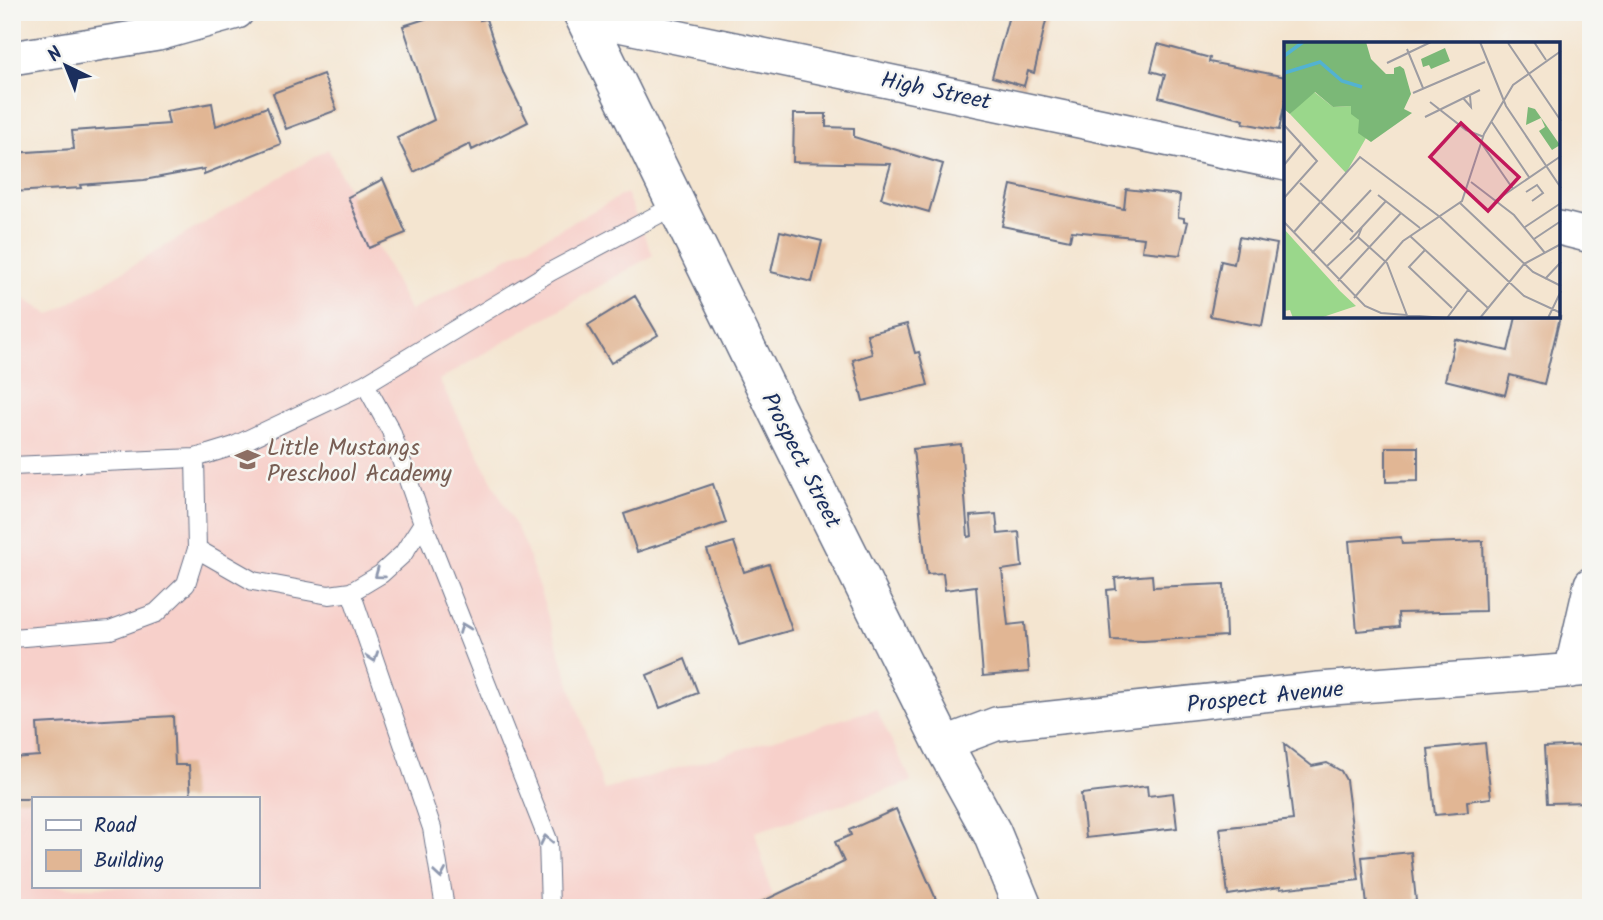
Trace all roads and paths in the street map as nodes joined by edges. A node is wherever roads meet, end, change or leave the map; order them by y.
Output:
1 (237, 12) edge
2 (583, 15) edge
3 (12, 58) edge
4 (1284, 164) edge
5 (676, 205) junction
6 (1561, 228) edge
7 (1591, 236) edge
8 (365, 384) junction
9 (195, 458) junction
10 (12, 466) edge
11 (423, 523) junction
12 (197, 549) junction
13 (1591, 584) edge
14 (351, 592) junction
15 (12, 638) edge
16 (1581, 670) edge
17 (943, 744) junction
18 (445, 908) edge
19 (550, 908) edge
20 (1023, 908) edge

1 - 3 street
2 - 4 street, High Street
2 - 5 street, Prospect Street
5 - 8 lane
5 - 17 street, Prospect Street
6 - 7 street
8 - 9 lane
8 - 11 lane
9 - 10 lane
9 - 12 lane
11 -> 14 lane
19 -> 11 lane
12 - 14 lane
12 - 15 lane
13 - 16 street
14 -> 18 lane
16 - 17 street, Prospect Avenue
17 - 20 street, Prospect Street

